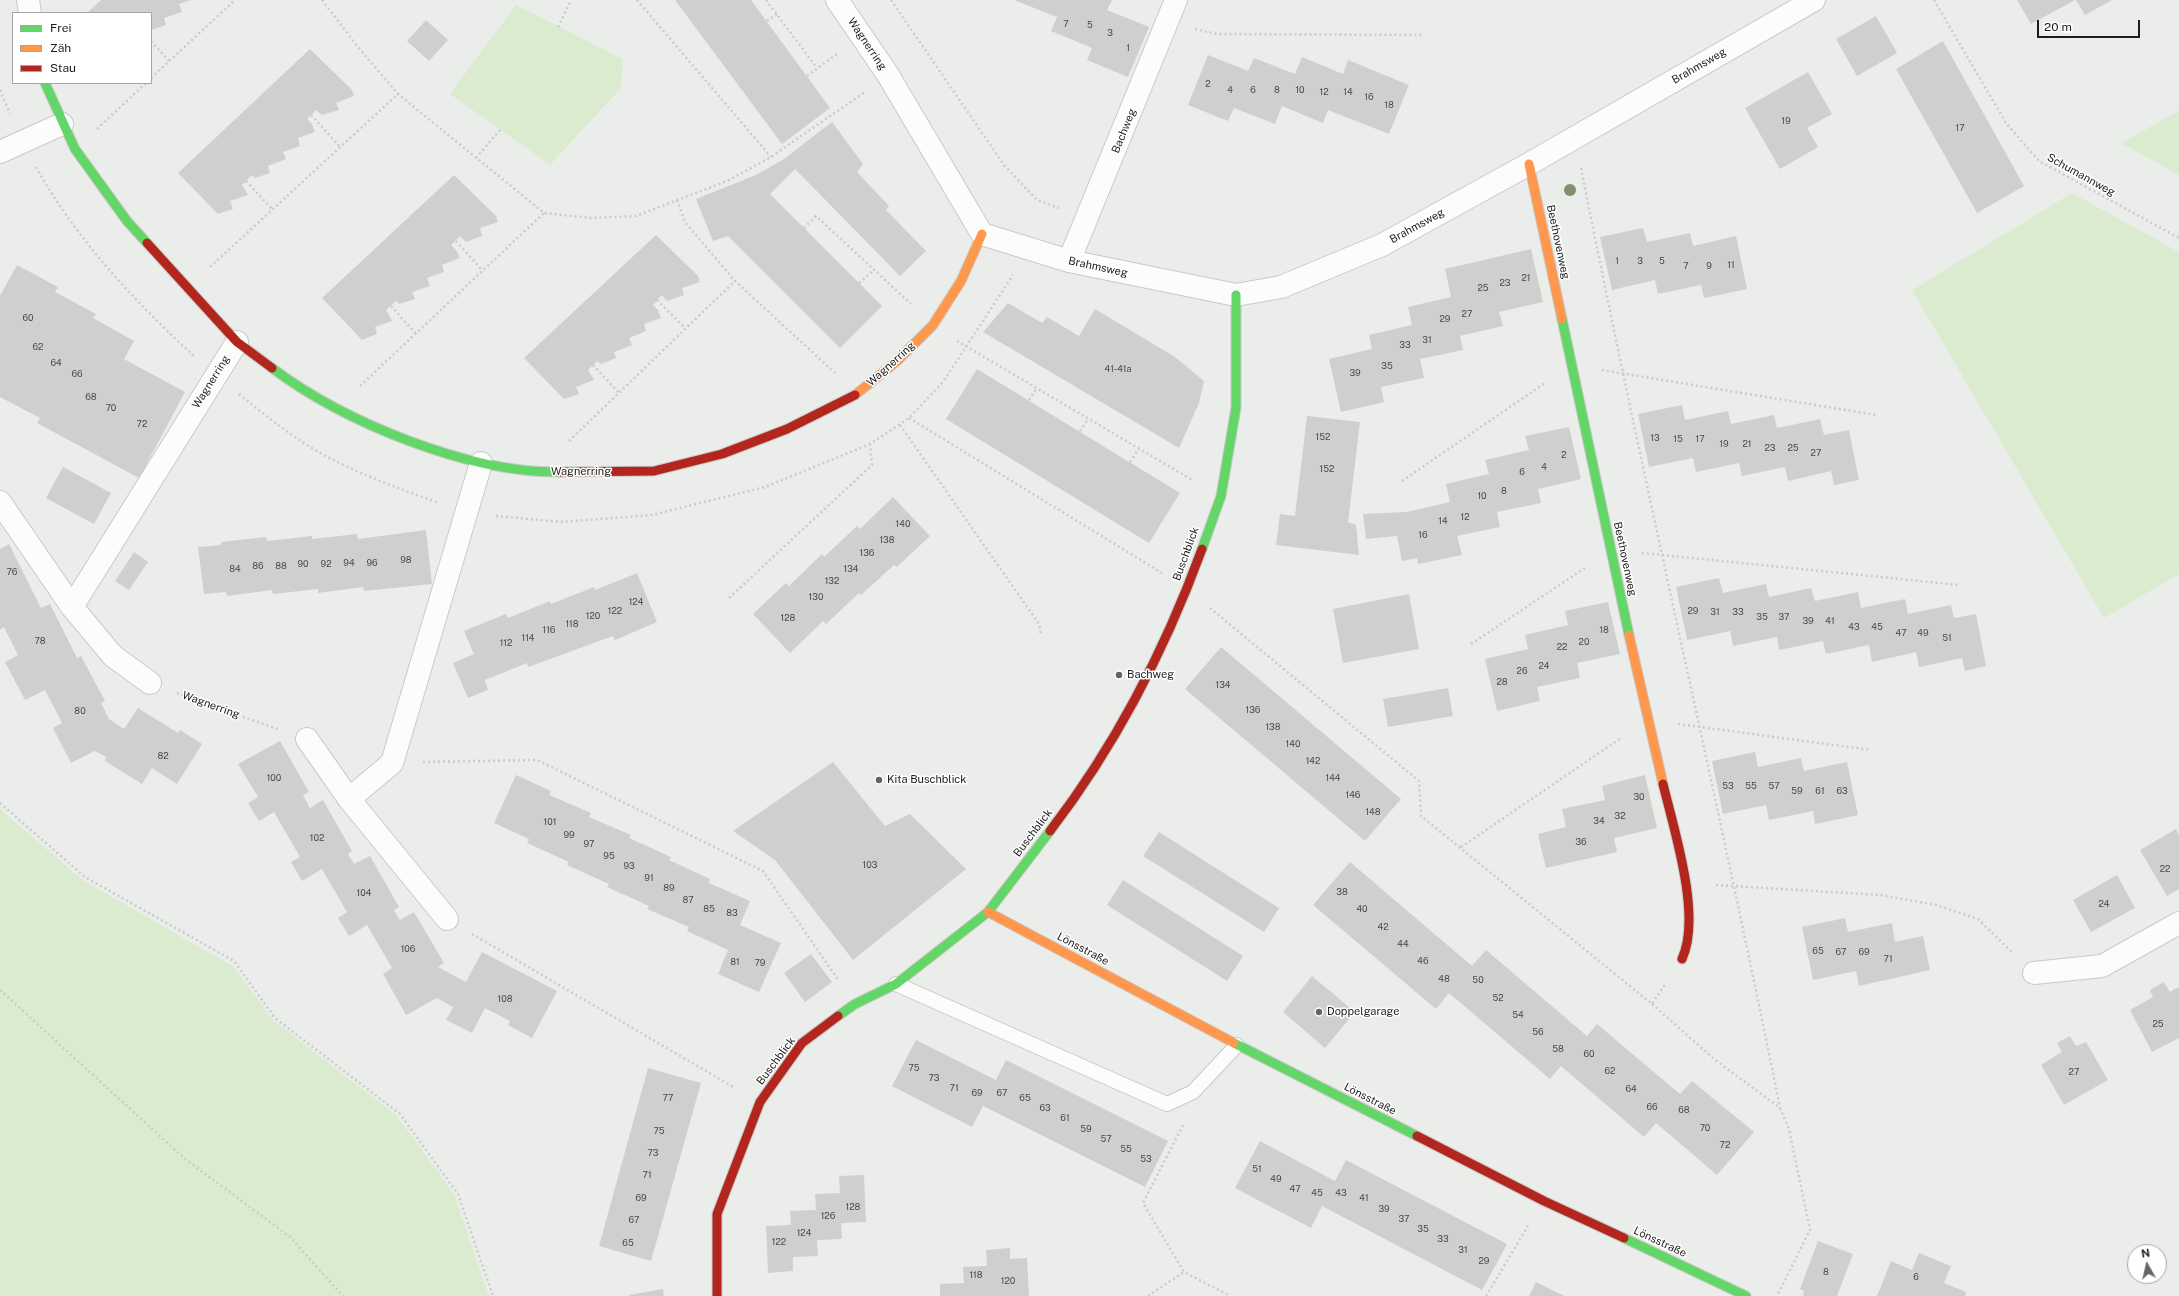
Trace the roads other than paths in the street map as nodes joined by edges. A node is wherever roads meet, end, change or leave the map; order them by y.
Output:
1 (28, 0) edge
2 (837, 0) edge
3 (1176, 0) edge
4 (1814, 0) edge
5 (30, 12) edge
6 (45, 84) edge
7 (62, 124) junction
8 (0, 152) edge
9 (1529, 164) junction
10 (982, 234) junction
11 (1070, 261) junction
12 (1236, 295) junction
13 (237, 342) junction
14 (481, 463) junction
15 (0, 502) edge
16 (72, 607) junction
17 (150, 683) road end
18 (307, 739) road end
19 (349, 799) junction
20 (988, 912) junction
21 (447, 919) road end
22 (2179, 923) edge
23 (1682, 959) road end
24 (2034, 973) road end
25 (896, 984) junction
26 (1237, 1045) junction
27 (717, 1296) edge
28 (1746, 1296) edge

1 - 5 street
2 - 10 street, Wagnerring
3 - 11 street, Bachweg
4 - 9 street, Brahmsweg
6 - 7 street, Wagnerring
7 - 8 street
7 - 13 street, Wagnerring
9 - 12 street, Brahmsweg
9 - 23 street, Beethovenweg
10 - 11 street, Brahmsweg
10 - 14 street, Wagnerring
11 - 12 street, Brahmsweg
12 - 20 street, Buschblick
13 - 14 street, Wagnerring
13 - 16 street, Wagnerring
14 - 19 street
15 - 16 street
16 - 17 street
18 - 19 street
19 - 21 street
20 - 25 street, Buschblick
20 - 26 street, Lönsstraße
22 - 24 street
25 - 26 lane
25 - 27 street, Buschblick
26 - 28 street, Lönsstraße

